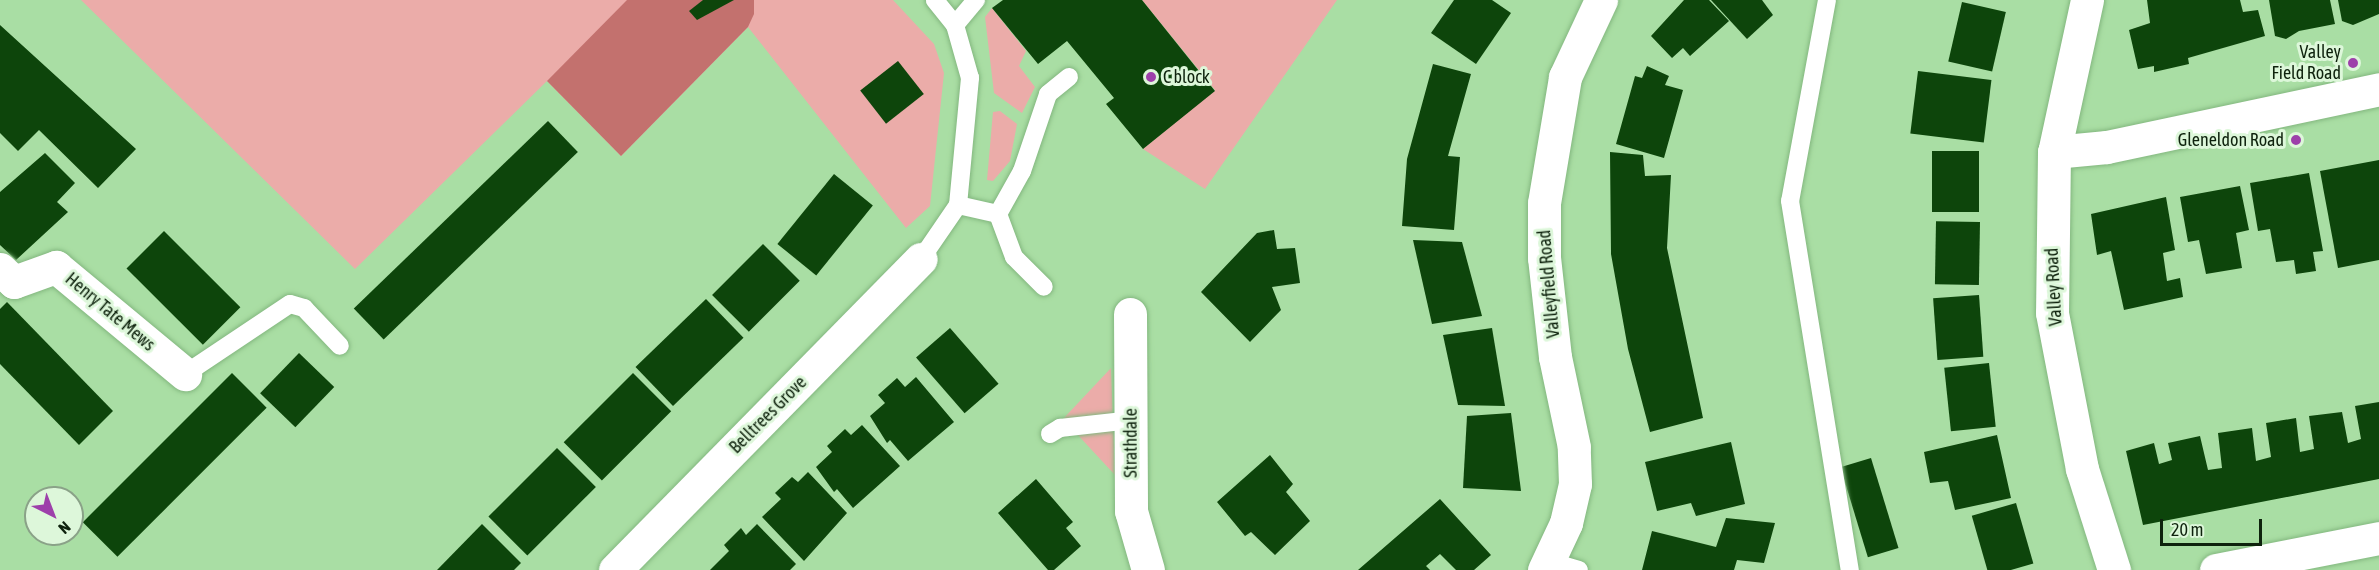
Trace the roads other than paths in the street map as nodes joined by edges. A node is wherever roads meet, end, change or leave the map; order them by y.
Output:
1 (935, 0) edge
2 (976, 0) edge
3 (1601, 0) edge
4 (1827, 0) edge
5 (2087, 0) edge
6 (955, 25) junction
7 (1069, 77) dead end
8 (2379, 89) edge
9 (2054, 152) junction
10 (958, 205) junction
11 (998, 214) junction
12 (921, 259) joint
13 (0, 269) edge
14 (1044, 287) dead end
15 (1130, 314) dead end
16 (340, 346) dead end
17 (185, 374) joint
18 (1131, 420) junction
19 (1050, 434) dead end
20 (2379, 538) edge
21 (1557, 567) edge
22 (615, 570) edge
23 (1148, 570) edge
24 (1850, 570) edge
25 (2114, 570) edge
26 (2216, 570) edge

1 - 6 lane
2 - 6 lane
3 - 21 street, Valleyfield Road
4 - 24 lane
5 - 9 street, Valley Road
6 - 10 lane
7 - 11 lane
8 - 9 street
9 - 25 street, Valley Road
10 - 11 lane
10 - 12 lane
11 - 14 lane
12 - 22 street, Belltrees Grove
13 - 17 street, Henry Tate Mews
15 - 18 street, Strathdale
16 - 17 lane
18 - 19 lane
18 - 23 street, Strathdale
20 - 26 street

